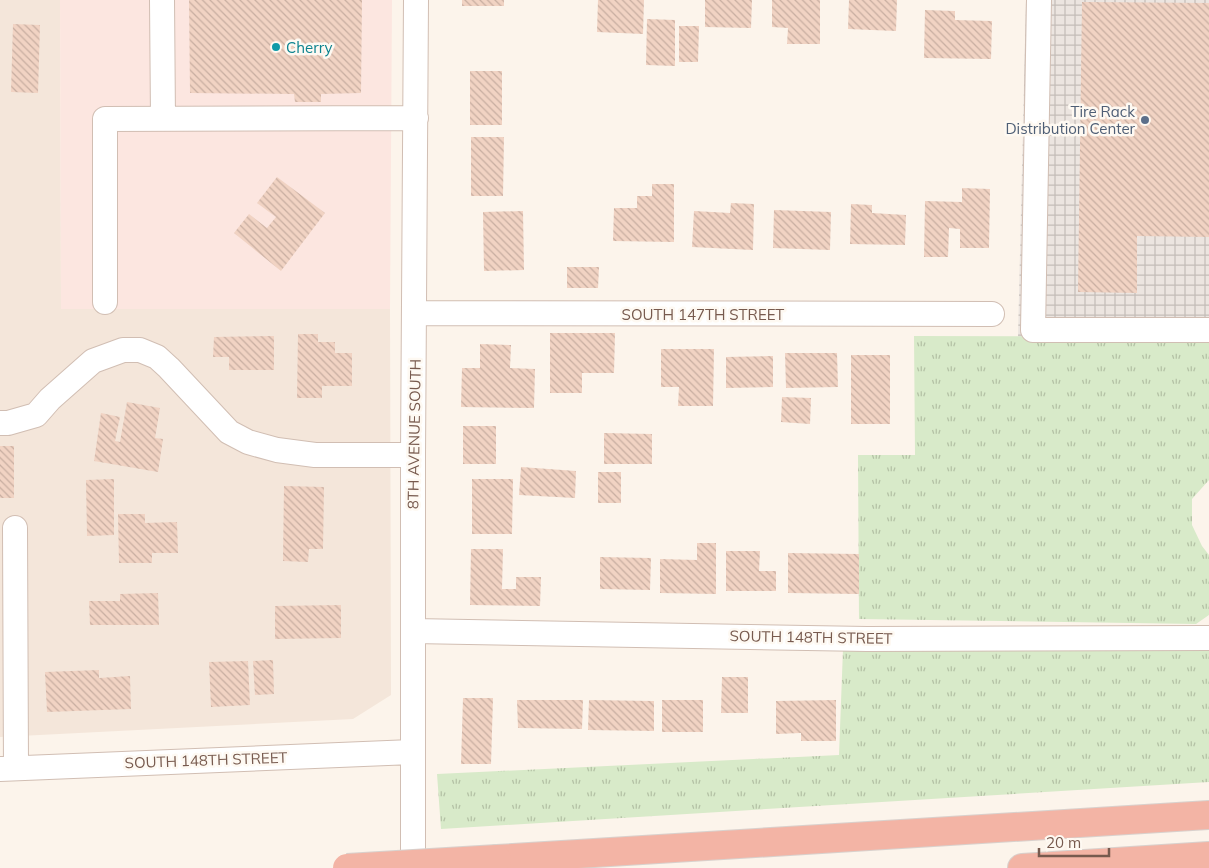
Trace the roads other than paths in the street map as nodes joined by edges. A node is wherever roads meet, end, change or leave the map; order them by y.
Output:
1 (162, 0) edge
2 (416, 0) edge
3 (1038, 0) edge
4 (416, 118) junction
5 (163, 119) junction
6 (105, 302) dead end
7 (415, 313) junction
8 (992, 314) dead end
9 (1209, 330) edge
10 (0, 423) edge
11 (413, 455) junction
12 (15, 528) dead end
13 (413, 631) junction
14 (1209, 638) edge
15 (412, 752) junction
16 (8, 769) edge
17 (1209, 815) edge
18 (1209, 856) edge
19 (347, 868) edge
20 (413, 868) edge
21 (1022, 868) edge

1 - 5 street
2 - 4 street, 8TH AVENUE SOUTH
3 - 9 street
4 - 5 street
4 - 7 street, 8TH AVENUE SOUTH
5 - 6 street
7 - 8 street, SOUTH 147TH STREET
7 - 11 street, 8TH AVENUE SOUTH
10 - 11 street
11 - 13 street, 8TH AVENUE SOUTH
12 - 16 street
13 - 14 street, SOUTH 148TH STREET
13 - 15 street, 8TH AVENUE SOUTH
15 - 16 street, SOUTH 148TH STREET
15 - 20 street, 8TH AVENUE SOUTH
17 - 19 highway, bridge
18 - 21 highway

